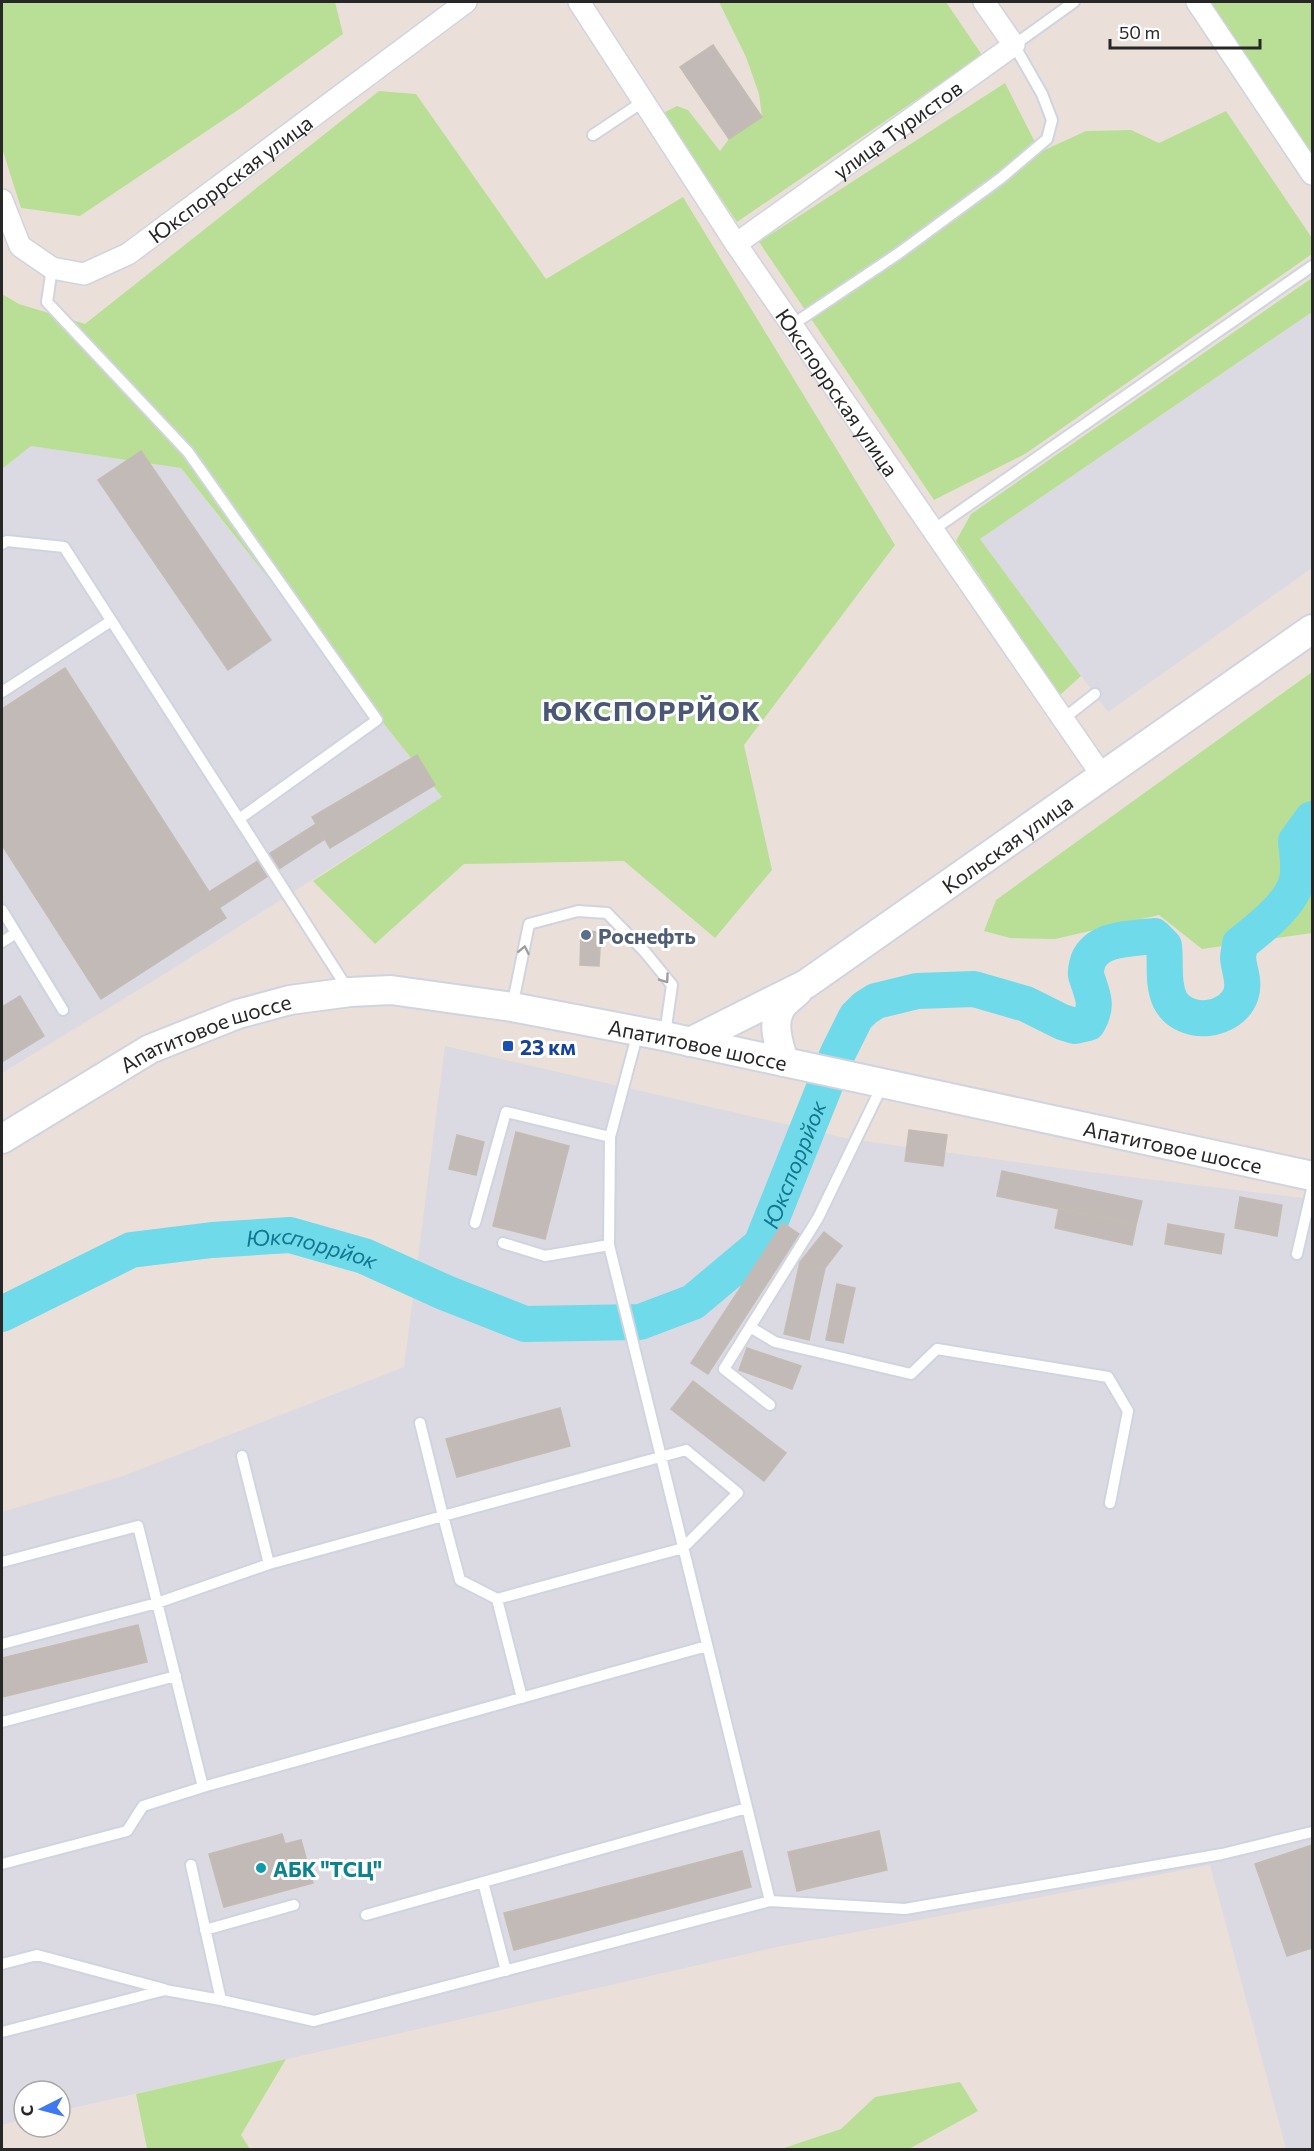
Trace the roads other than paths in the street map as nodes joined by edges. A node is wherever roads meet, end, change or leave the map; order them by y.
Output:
1 (466, 2) edge
2 (579, 2) edge
3 (984, 2) edge
4 (1074, 2) edge
5 (1197, 2) edge
6 (1014, 45) junction
7 (644, 101) junction
8 (593, 135) dead end
9 (1312, 174) edge
10 (2, 200) edge
11 (736, 244) junction
12 (1312, 266) edge
13 (52, 268) junction
14 (792, 325) junction
15 (933, 530) junction
16 (2, 544) edge
17 (111, 621) junction
18 (1312, 629) edge
19 (2, 692) edge
20 (1095, 694) dead end
21 (1063, 719) junction
22 (1103, 777) junction
23 (239, 819) junction
24 (2, 910) edge
25 (16, 933) junction
26 (2, 942) edge
27 (806, 984) junction
28 (350, 992) junction
29 (512, 1007) junction
30 (63, 1010) dead end
31 (664, 1037) junction
32 (794, 1064) junction
33 (884, 1082) junction
34 (610, 1137) junction
35 (2, 1139) edge
36 (1312, 1176) edge
37 (1312, 1189) edge
38 (475, 1223) dead end
39 (503, 1243) dead end
40 (609, 1247) junction
41 (1297, 1254) dead end
42 (750, 1327) junction
43 (771, 1405) dead end
44 (420, 1423) dead end
45 (242, 1456) dead end
46 (661, 1457) junction
47 (1110, 1503) dead end
48 (443, 1516) junction
49 (683, 1548) junction
50 (2, 1562) edge
51 (269, 1564) junction
52 (497, 1599) junction
53 (157, 1603) junction
54 (2, 1644) edge
55 (707, 1646) junction
56 (176, 1676) junction
57 (522, 1698) junction
58 (2, 1722) edge
59 (204, 1787) junction
60 (747, 1808) junction
61 (1312, 1832) edge
62 (2, 1864) edge
63 (191, 1865) dead end
64 (483, 1882) junction
65 (770, 1901) junction
66 (294, 1905) dead end
67 (366, 1915) dead end
68 (205, 1930) junction
69 (2, 1964) edge
70 (506, 1971) junction
71 (165, 1990) junction
72 (221, 2000) junction
73 (2, 2032) edge

1 - 13 street, Юкспоррская улица
2 - 7 street, Юкспоррская улица
3 - 6 street
4 - 6 lane
5 - 9 street
6 - 11 street, улица Туристов
6 - 14 lane
7 - 8 lane
7 - 11 street, Юкспоррская улица
10 - 13 street, Юкспоррская улица
11 - 14 street, Юкспоррская улица
12 - 15 lane
13 - 23 lane
14 - 15 street, Юкспоррская улица
15 - 21 street, Юкспоррская улица
16 - 17 lane
17 - 19 lane
17 - 23 lane
18 - 22 street, Кольская улица
20 - 21 lane
21 - 22 street, Юкспоррская улица
22 - 27 street, Кольская улица
23 - 28 lane
24 - 25 lane
25 - 26 lane
25 - 30 lane
27 - 31 street, Кольская улица
27 - 32 street
28 - 29 street, Апатитовое шоссе
28 - 35 street, Апатитовое шоссе
29 - 31 street, Апатитовое шоссе
29 -> 31 lane
31 - 32 street, Апатитовое шоссе
31 - 34 lane
32 - 33 street, Апатитовое шоссе
33 - 36 street, Апатитовое шоссе
33 - 42 lane
34 - 38 lane
34 - 40 lane
37 - 41 lane
39 - 40 lane
40 - 46 lane
42 - 43 lane
42 - 47 lane
44 - 48 lane
45 - 51 lane
46 - 48 lane
46 - 49 lane
46 - 49 lane
48 - 51 lane
48 - 52 lane
49 - 52 lane
49 - 55 lane
50 - 53 lane
51 - 53 lane
52 - 57 lane
53 - 54 lane
53 - 56 lane
55 - 57 lane
55 - 60 lane
56 - 58 lane
56 - 59 lane
57 - 59 lane
59 - 62 lane
60 - 64 lane
60 - 65 lane
61 - 65 lane
63 - 68 lane
64 - 67 lane
64 - 70 lane
65 - 70 lane
66 - 68 lane
68 - 72 lane
69 - 71 lane
70 - 72 lane
71 - 72 lane
71 - 73 lane

